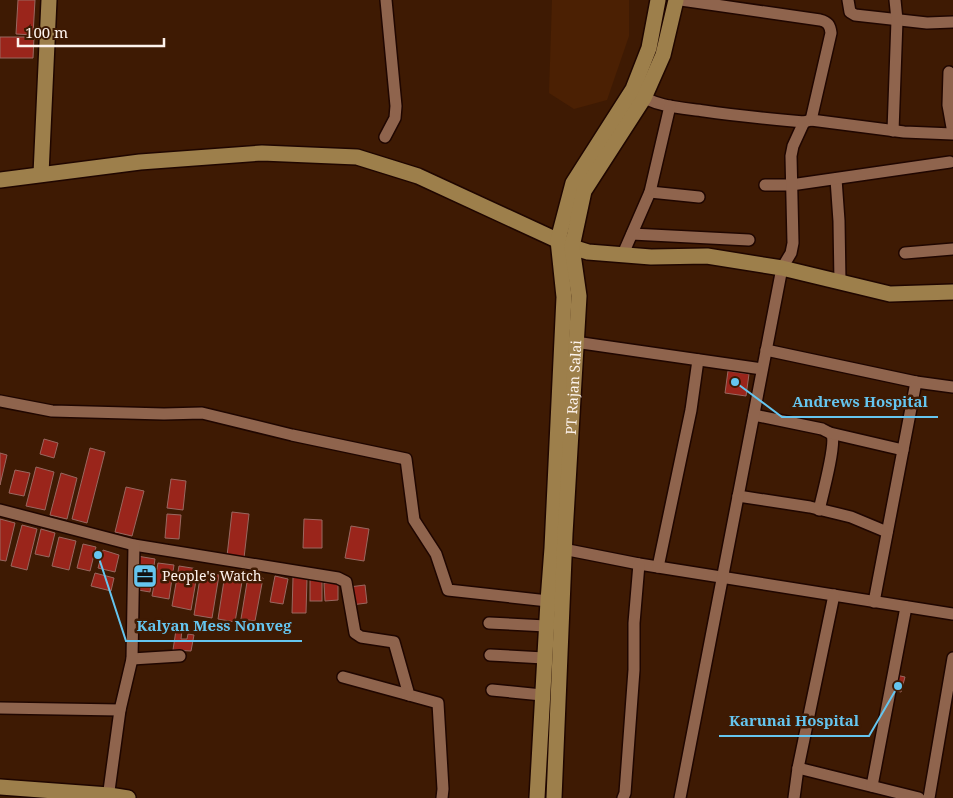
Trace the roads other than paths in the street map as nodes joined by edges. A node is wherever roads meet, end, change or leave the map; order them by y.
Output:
1 (49, 0) edge
2 (386, 0) edge
3 (658, 0) edge
4 (676, 0) edge
5 (681, 0) edge
6 (848, 0) edge
7 (895, 0) edge
8 (897, 20) junction
9 (953, 22) edge
10 (949, 72) dead end
11 (638, 94) junction
12 (670, 106) junction
13 (808, 121) junction
14 (893, 130) junction
15 (953, 133) edge
16 (385, 137) dead end
17 (950, 162) dead end
18 (41, 174) junction
19 (836, 179) junction
20 (0, 180) edge
21 (765, 185) dead end
22 (791, 185) junction
23 (650, 192) junction
24 (699, 197) dead end
25 (632, 234) junction
26 (558, 240) junction
27 (749, 240) dead end
28 (572, 247) junction
29 (953, 249) edge
30 (905, 253) dead end
31 (623, 254) junction
32 (782, 268) junction
33 (840, 282) junction
34 (953, 292) edge
35 (576, 342) junction
36 (766, 350) junction
37 (698, 360) junction
38 (762, 369) junction
39 (916, 382) junction
40 (953, 387) edge
41 (0, 401) edge
42 (754, 415) junction
43 (565, 418) junction
44 (830, 433) junction
45 (903, 450) junction
46 (738, 496) junction
47 (0, 510) edge
48 (819, 510) junction
49 (888, 532) junction
50 (134, 545) junction
51 (558, 548) junction
52 (639, 564) junction
53 (658, 567) junction
54 (722, 577) junction
55 (834, 595) junction
56 (548, 601) junction
57 (874, 602) junction
58 (906, 607) junction
59 (953, 614) edge
60 (489, 623) dead end
61 (546, 626) junction
62 (490, 654) dead end
63 (180, 656) dead end
64 (544, 658) junction
65 (953, 658) edge
66 (132, 659) junction
67 (343, 677) dead end
68 (492, 690) dead end
69 (409, 695) junction
70 (542, 695) junction
71 (0, 708) edge
72 (120, 710) junction
73 (798, 768) junction
74 (872, 786) junction
75 (0, 787) edge
76 (109, 796) edge
77 (128, 798) edge
78 (442, 798) edge
79 (537, 798) edge
80 (554, 798) edge
81 (623, 798) edge
82 (680, 798) edge
83 (794, 798) edge
84 (919, 798) edge
85 (929, 798) edge

1 - 18 main road
2 - 16 street
3 - 11 main road, PT Rajan Salai
4 - 11 main road, PT Rajan Salai
5 - 13 street
6 - 8 street
7 - 8 street
8 - 9 street
8 - 14 street
10 - 15 street
11 - 12 street
11 - 26 main road, PT Rajan Salai
11 - 28 main road, PT Rajan Salai
12 - 13 street
12 - 23 street
13 - 14 street
13 - 22 street
14 - 15 street
17 - 19 street
18 - 20 main road
18 - 26 main road
19 - 22 street
19 - 33 street
21 - 22 street
22 - 32 street
23 - 24 street
23 - 25 street
25 - 27 street
25 - 31 street
26 - 28 main road
26 - 43 main road, PT Rajan Salai
28 - 31 main road
28 - 35 main road, PT Rajan Salai
29 - 30 street
31 - 32 main road
32 - 33 main road
32 - 36 street
33 - 34 main road
35 - 37 street
35 - 43 main road, PT Rajan Salai
36 - 38 street
36 - 39 street
37 - 38 street
37 - 53 street
38 - 42 street
39 - 40 street
39 - 45 street
41 - 56 street
42 - 44 street
42 - 46 street
43 - 51 main road, PT Rajan Salai
44 - 45 street
44 - 48 street
45 - 49 street
46 - 48 street
46 - 54 street
47 - 50 street
48 - 49 street
49 - 57 street
50 - 66 street
50 - 69 street
51 - 52 street
51 - 56 main road, PT Rajan Salai
51 - 80 main road, PT Rajan Salai
52 - 53 street
52 - 81 street
53 - 54 street
54 - 55 street
54 - 82 street
55 - 57 street
55 - 73 street
56 - 61 main road, PT Rajan Salai
57 - 58 street
58 - 59 street
58 - 74 street
60 - 61 street
61 - 64 main road, PT Rajan Salai
62 - 64 street
63 - 66 street
64 - 70 main road, PT Rajan Salai
65 - 85 street
66 - 72 street
67 - 69 street
68 - 70 street
69 - 78 street
70 - 79 main road, PT Rajan Salai
71 - 72 street
72 - 76 street
73 - 74 street
73 - 83 street
74 - 84 street
75 - 76 main road
76 - 77 main road

